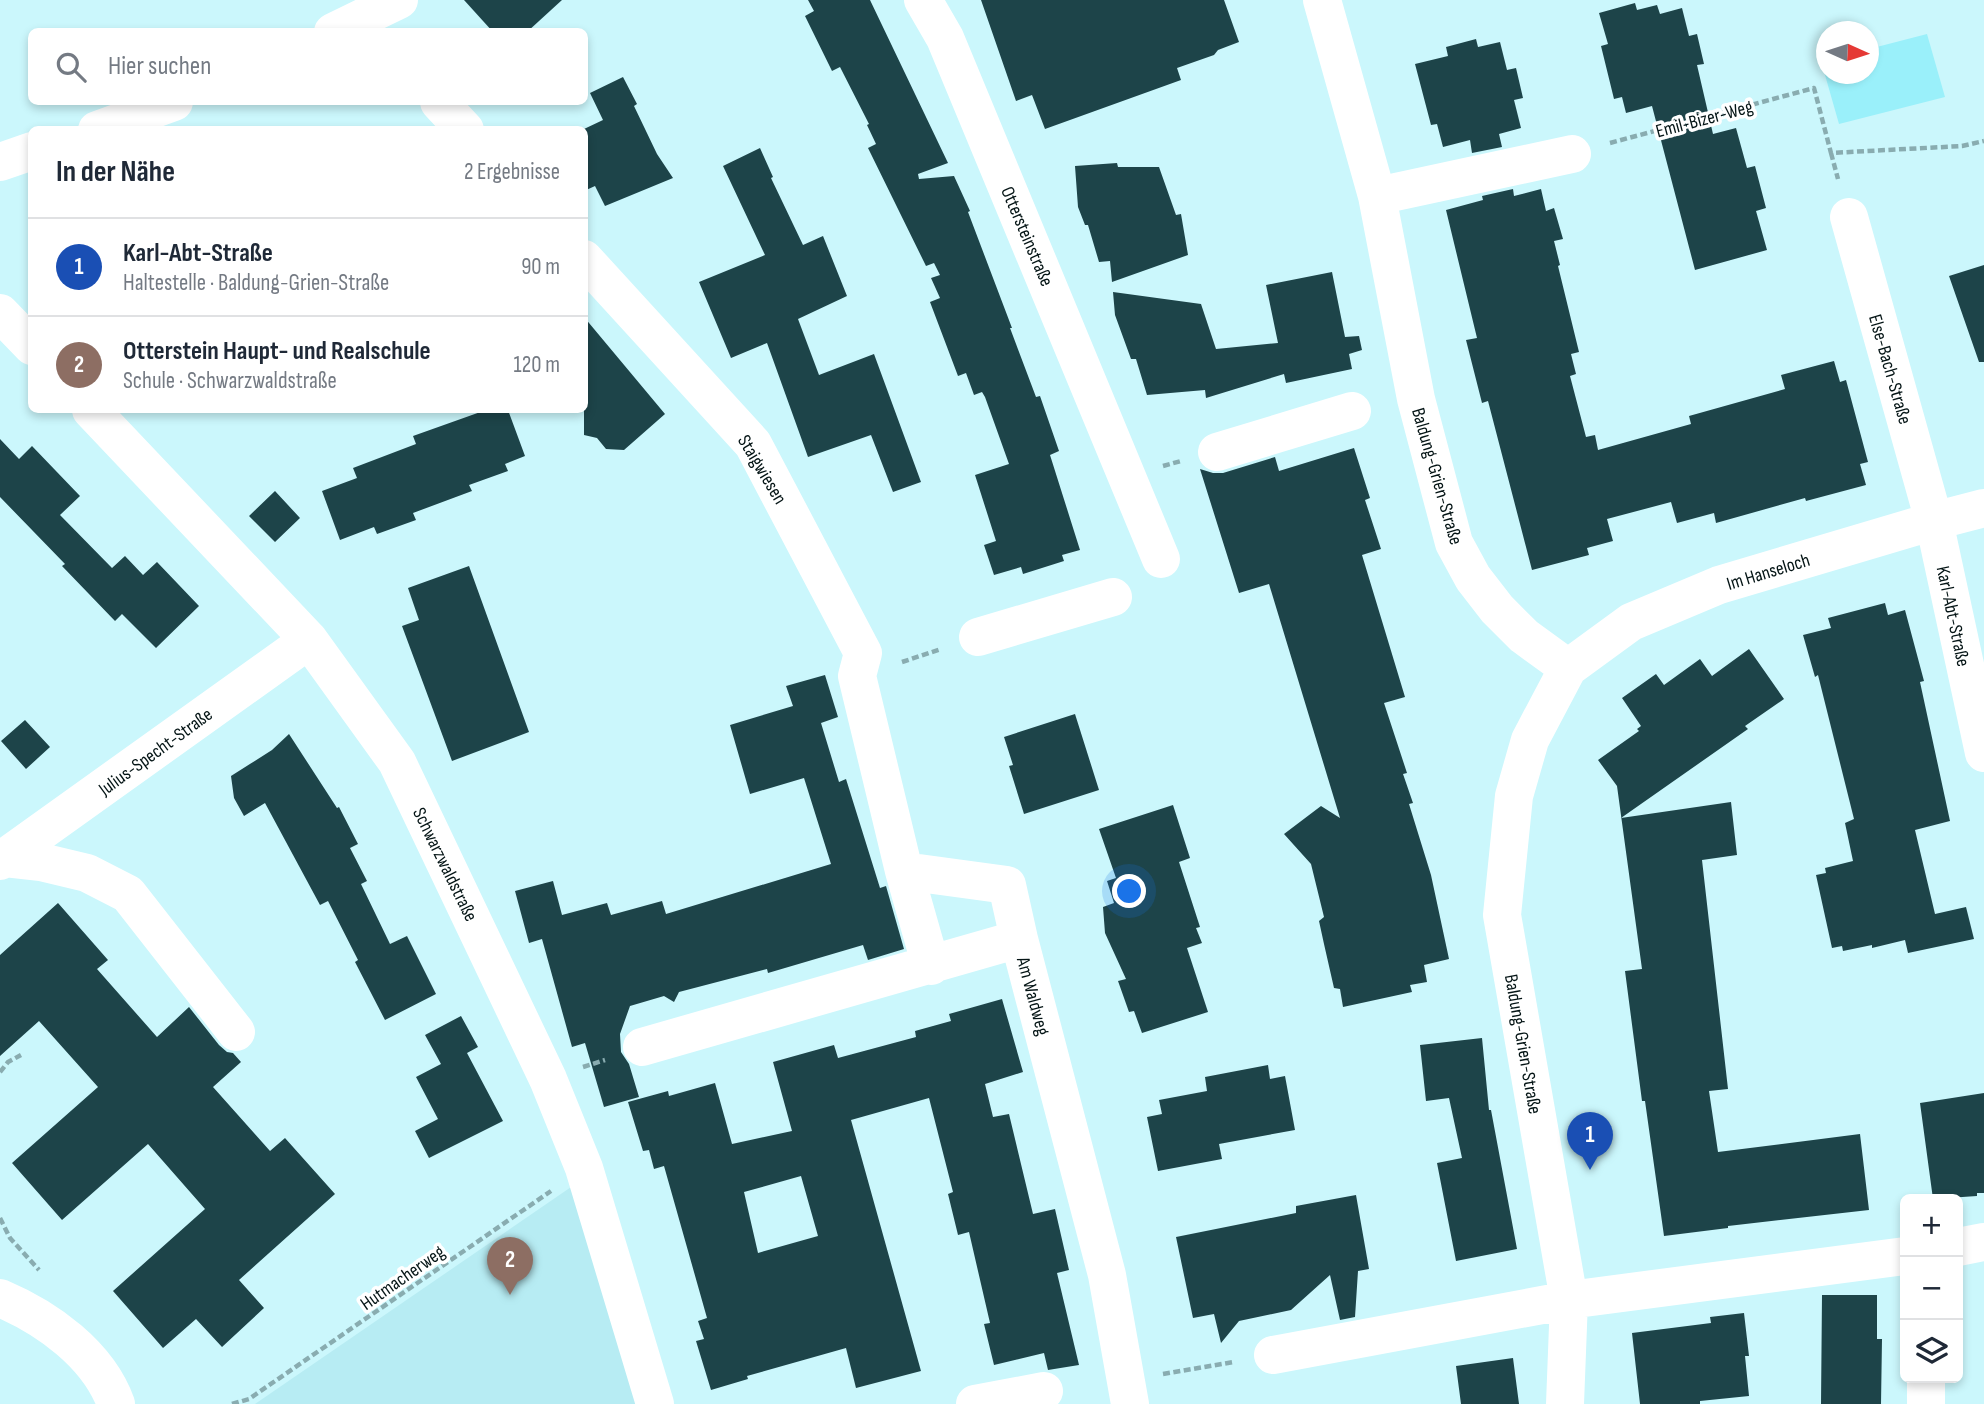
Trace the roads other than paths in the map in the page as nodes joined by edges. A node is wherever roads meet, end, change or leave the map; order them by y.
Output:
1 (400, 0) edge
2 (923, 0) edge
3 (1322, 0) edge
4 (357, 27) edge
5 (166, 105) edge
6 (442, 105) edge
7 (108, 126) edge
8 (461, 126) edge
9 (28, 152) edge
10 (1572, 154) road end
11 (0, 162) edge
12 (1377, 196) junction
13 (1849, 217) dead end
14 (588, 263) edge
15 (0, 313) edge
16 (28, 342) edge
17 (1352, 411) dead end
18 (94, 413) edge
19 (1217, 452) road end
20 (1984, 508) edge
21 (1934, 521) junction
22 (1161, 559) dead end
23 (1113, 597) dead end
24 (978, 637) road end
25 (309, 640) junction
26 (1567, 668) junction
27 (1984, 753) edge
28 (2, 860) edge
29 (904, 871) junction
30 (1019, 939) junction
31 (931, 966) junction
32 (236, 1032) dead end
33 (642, 1047) road end
34 (1984, 1242) edge
35 (1963, 1246) edge
36 (1900, 1257) edge
37 (0, 1298) edge
38 (1569, 1300) junction
39 (1273, 1355) road end
40 (1926, 1383) edge
41 (1044, 1391) dead end
42 (1128, 1392) edge
43 (116, 1404) edge
44 (655, 1404) edge
45 (975, 1404) edge
46 (1565, 1404) edge
47 (1926, 1404) edge

1 - 4 street
2 - 22 street, Ottersteinstraße
3 - 12 street, Baldung-Grien-Straße
5 - 7 street
6 - 8 street
9 - 11 street
10 - 12 street
12 - 26 street, Baldung-Grien-Straße
13 - 21 street, Else-Bach-Straße
14 - 29 street, Staigwiesen
15 - 16 street
17 - 19 street
18 - 25 street, Schwarzwaldstraße
20 - 21 street, Im Hanseloch
21 - 26 street, Im Hanseloch
21 - 27 street, Karl-Abt-Straße
23 - 24 street
25 - 28 street, Julius-Specht-Straße
25 - 44 street, Schwarzwaldstraße
26 - 38 street, Baldung-Grien-Straße
28 - 32 street
29 - 30 street, Am Waldweg
29 - 31 street
30 - 31 street
30 - 42 street, Am Waldweg
31 - 33 street
34 - 35 street
36 - 38 street
37 - 43 street
38 - 39 street
38 - 46 street, Baldung-Grien-Straße
40 - 47 street
41 - 45 street

